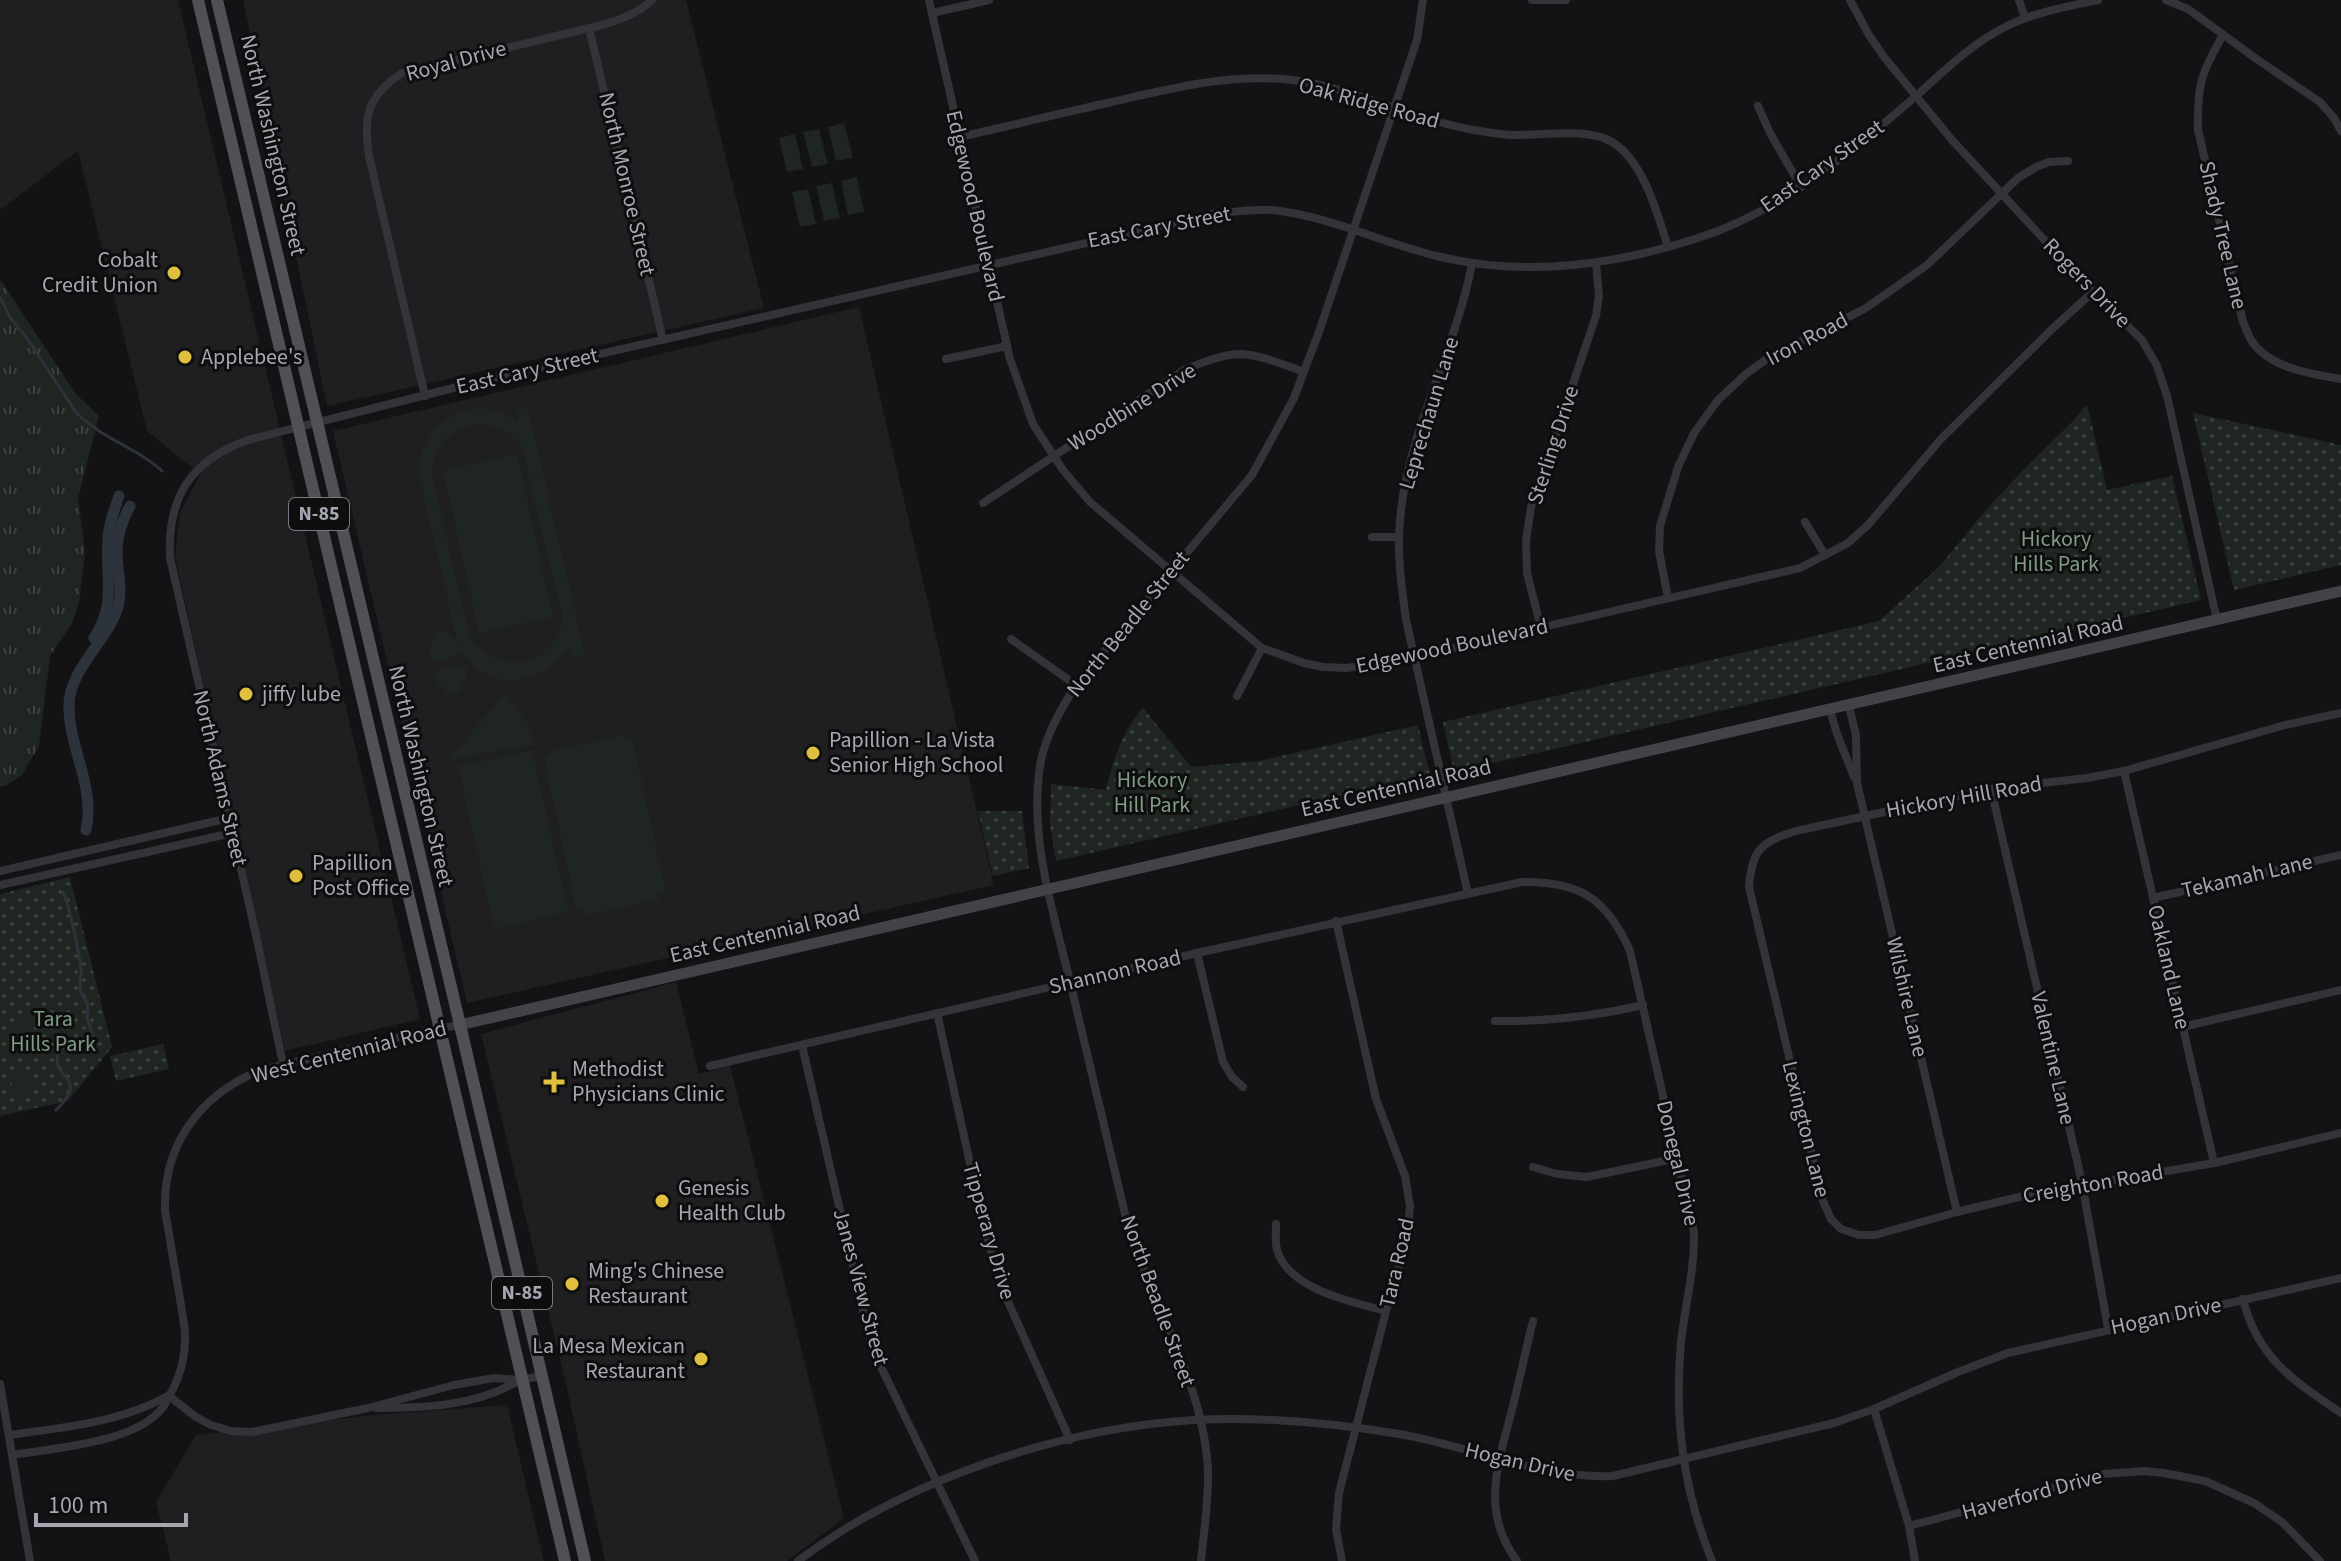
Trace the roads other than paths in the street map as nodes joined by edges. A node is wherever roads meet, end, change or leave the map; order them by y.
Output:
1 (198, 0) edge
2 (217, 0) edge
3 (652, 0) edge
4 (929, 0) edge
5 (989, 0) edge
6 (1423, 0) edge
7 (1532, 0) edge
8 (1566, 0) edge
9 (1850, 0) edge
10 (2019, 0) edge
11 (2098, 0) edge
12 (2166, 0) edge
13 (932, 13) junction
14 (2025, 18) junction
15 (589, 28) junction
16 (2223, 35) junction
17 (1917, 96) junction
18 (1758, 106) dead end
19 (1394, 108) junction
20 (2341, 131) edge
21 (959, 137) junction
22 (2068, 161) dead end
23 (1801, 187) junction
24 (2001, 192) junction
25 (1353, 230) junction
26 (1668, 247) junction
27 (1596, 263) junction
28 (988, 264) junction
29 (1472, 264) junction
30 (2094, 291) junction
31 (663, 340) junction
32 (1007, 346) junction
33 (946, 359) dead end
34 (1304, 372) junction
35 (2341, 379) edge
36 (425, 396) junction
37 (318, 423) junction
38 (299, 427) junction
39 (1054, 456) junction
40 (181, 493) joint
41 (983, 503) dead end
42 (1805, 522) dead end
43 (1372, 537) dead end
44 (1399, 537) junction
45 (1825, 555) junction
46 (1171, 569) junction
47 (2341, 591) edge
48 (1668, 598) junction
49 (2217, 620) junction
50 (1541, 628) junction
51 (1011, 639) dead end
52 (1262, 648) junction
53 (1415, 657) junction
54 (1076, 685) junction
55 (1237, 696) dead end
56 (1849, 706) junction
57 (1830, 710) junction
58 (2341, 713) edge
59 (2124, 771) junction
60 (1857, 783) junction
61 (1991, 789) junction
62 (1446, 797) junction
63 (1864, 815) junction
64 (229, 818) junction
65 (232, 833) junction
66 (2341, 855) edge
67 (0, 871) edge
68 (1522, 882) joint
69 (0, 885) edge
70 (1049, 890) junction
71 (1468, 894) junction
72 (2153, 898) junction
73 (1336, 921) junction
74 (1197, 953) junction
75 (1070, 982) junction
76 (2341, 990) edge
77 (1643, 1005) junction
78 (937, 1013) junction
79 (1779, 1017) joint
80 (1495, 1021) dead end
81 (460, 1025) junction
82 (2182, 1027) junction
83 (440, 1029) junction
84 (802, 1045) junction
85 (283, 1064) junction
86 (710, 1066) dead end
87 (1243, 1087) dead end
88 (2341, 1133) edge
89 (1678, 1158) junction
90 (2214, 1163) junction
91 (1533, 1167) dead end
92 (2083, 1185) junction
93 (1957, 1212) junction
94 (1276, 1224) dead end
95 (1847, 1231) joint
96 (2341, 1278) edge
97 (2243, 1299) junction
98 (1386, 1311) junction
99 (1533, 1321) dead end
100 (2108, 1328) junction
101 (540, 1376) junction
102 (521, 1380) junction
103 (0, 1384) edge
104 (169, 1396) junction
105 (368, 1408) junction
106 (1874, 1409) junction
107 (2341, 1413) edge
108 (1200, 1420) junction
109 (1355, 1427) junction
110 (10, 1435) junction
111 (1070, 1440) junction
112 (13, 1455) junction
113 (1500, 1459) junction
114 (1683, 1459) junction
115 (937, 1482) junction
116 (1909, 1526) junction
117 (803, 1560) edge
118 (30, 1561) edge
119 (565, 1561) edge
120 (585, 1561) edge
121 (975, 1561) edge
122 (1201, 1561) edge
123 (1342, 1561) edge
124 (1517, 1561) edge
125 (1712, 1561) edge
126 (1915, 1561) edge
127 (2320, 1561) edge

1 - 38 main road, North Washington Street / N-85
2 - 37 main road, North Washington Street / N-85
3 - 15 street, Royal Drive
4 - 13 street, Edgewood Boulevard
5 - 13 street
6 - 19 street, North Beadle Street
7 - 8 street
9 - 17 street, Rogers Drive
10 - 14 street
11 - 14 street, East Cary Street
12 - 16 street
13 - 21 street, Edgewood Boulevard
14 - 17 street, East Cary Street
15 - 31 street, North Monroe Street
15 - 36 street, Royal Drive
16 - 20 street
16 - 35 street, Shady Tree Lane
17 - 23 street, East Cary Street
17 - 24 street, Rogers Drive
18 - 23 street
19 - 21 street, Oak Ridge Road
19 - 25 street, North Beadle Street
19 - 26 street, Oak Ridge Road
21 - 28 street, Edgewood Boulevard
22 - 24 street, Iron Road
23 - 26 street, East Cary Street
24 - 30 street, Rogers Drive
24 - 48 street, Iron Road
25 - 28 street, East Cary Street
25 - 29 street, East Cary Street
25 - 34 street, North Beadle Street
26 - 27 street, East Cary Street
27 - 29 street, East Cary Street
27 - 50 street, Sterling Drive
28 - 31 street, East Cary Street
28 - 32 street, Edgewood Boulevard
29 - 44 street, Leprechaun Lane
30 - 45 street, Edgewood Boulevard
30 - 49 street, Rogers Drive
31 - 36 street, East Cary Street
32 - 33 street
32 - 39 street, Edgewood Boulevard
34 - 39 street, Woodbine Drive
34 - 46 street, North Beadle Street
36 - 37 street, East Cary Street
37 - 38 street, East Cary Street
37 - 81 main road, North Washington Street / N-85
38 - 40 street, East Cary Street
38 - 83 main road, North Washington Street / N-85
39 - 41 street, Woodbine Drive
39 - 46 street, Edgewood Boulevard
40 - 64 street, North Adams Street
42 - 45 street
43 - 44 street
44 - 53 street, Leprechaun Lane
45 - 48 street, Edgewood Boulevard
46 - 52 street, Edgewood Boulevard
46 - 54 street, North Beadle Street
47 - 49 street, East Centennial Road
48 - 50 street, Edgewood Boulevard
49 - 56 street, East Centennial Road
50 - 53 street, Edgewood Boulevard
51 - 54 street
52 - 53 street, Edgewood Boulevard
52 - 55 street
53 - 62 street, Leprechaun Lane
54 - 70 street, North Beadle Street
56 - 57 street, East Centennial Road
56 - 60 street, Wilshire Lane
57 - 60 street, Wilshire Lane
57 - 62 street, East Centennial Road
58 - 59 street, Hickory Hill Road
59 - 61 street, Hickory Hill Road
59 - 72 street, Oakland Lane
60 - 63 street, Wilshire Lane
61 - 63 street, Hickory Hill Road
61 - 92 street, Valentine Lane
62 - 70 street, East Centennial Road
62 - 71 street, Leprechaun Lane
63 - 79 street, Hickory Hill Road
63 - 93 street, Wilshire Lane
64 - 65 street, North Adams Street
64 - 67 street
65 - 69 street
65 - 85 street, North Adams Street
66 - 72 street, Tekamah Lane
68 - 71 street, Shannon Road
68 - 77 street, Donegal Drive
70 - 75 street, North Beadle Street
70 - 81 street, East Centennial Road
71 - 73 street, Shannon Road
72 - 82 street, Oakland Lane
73 - 74 street, Shannon Road
73 - 98 street, Tara Road
74 - 75 street, Shannon Road
74 - 87 street
75 - 78 street, Shannon Road
75 - 108 street, North Beadle Street
76 - 82 street
77 - 80 street
77 - 89 street, Donegal Drive
78 - 84 street, Shannon Road
78 - 111 street, Tipperary Drive
79 - 95 street, Lexington Lane
81 - 83 street, West Centennial Road
81 - 101 main road, North Washington Street / N-85
82 - 90 street, Oakland Lane
83 - 85 street, West Centennial Road
83 - 102 main road, North Washington Street / N-85
84 - 86 street, Shannon Road
84 - 115 street, Janes View Street
85 - 104 street, West Centennial Road
88 - 90 street, Creighton Road
89 - 91 street
89 - 114 street, Donegal Drive
90 - 92 street, Creighton Road
92 - 93 street, Creighton Road
92 - 100 street, Valentine Lane
93 - 95 street, Creighton Road
94 - 98 street
96 - 97 street, Hogan Drive
97 - 100 street, Hogan Drive
97 - 107 street
98 - 109 street, Tara Road
99 - 113 street
100 - 106 street, Hogan Drive
101 - 102 street
101 - 120 main road, North Washington Street / N-85
102 - 105 street
102 - 105 street
102 - 119 main road, North Washington Street / N-85
103 - 110 street
104 - 105 street
104 - 110 street
104 - 112 street
106 - 114 street, Hogan Drive
106 - 116 street
108 - 109 street, Hogan Drive
108 - 111 street, Hogan Drive
108 - 122 street, North Beadle Street
109 - 113 street, Hogan Drive
109 - 123 street, Tara Road
110 - 112 street
111 - 115 street, Hogan Drive
112 - 118 street
113 - 114 street, Hogan Drive
113 - 124 street
114 - 125 street, Donegal Drive
115 - 117 street, Hogan Drive
115 - 121 street, Janes View Street
116 - 126 street
116 - 127 street, Haverford Drive

